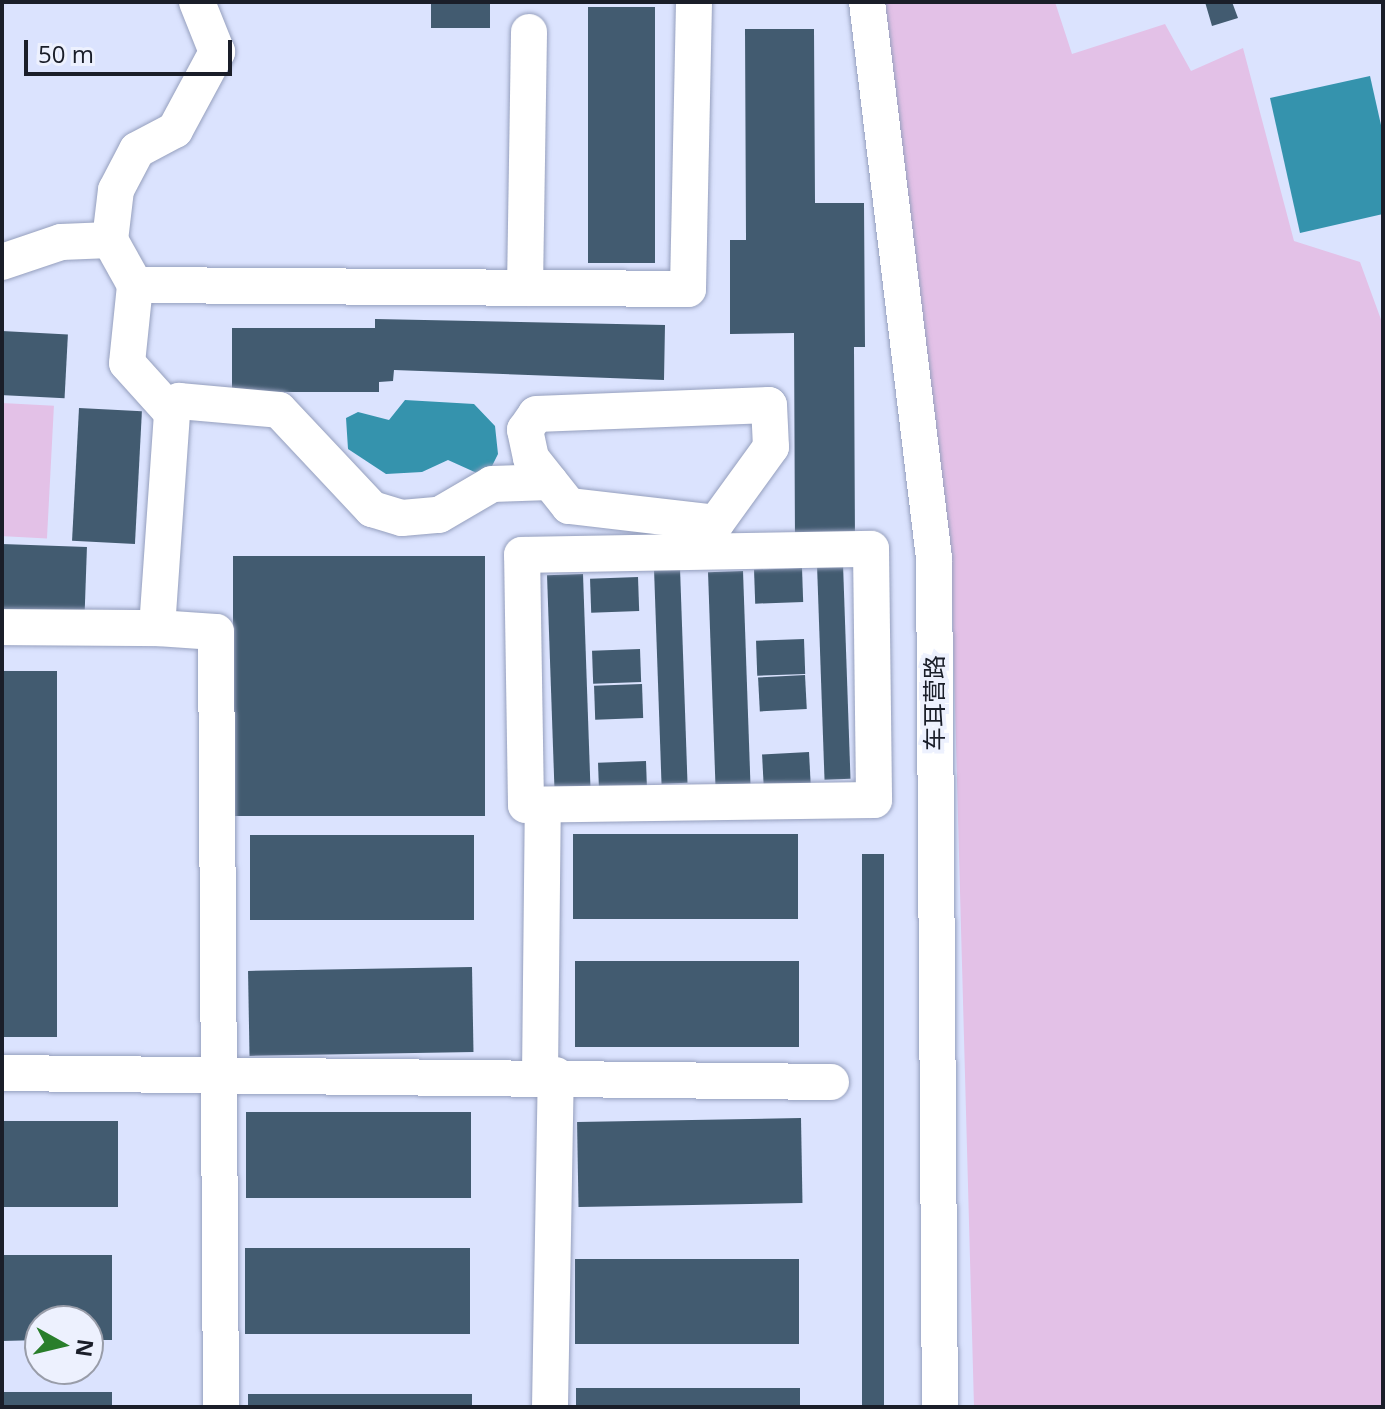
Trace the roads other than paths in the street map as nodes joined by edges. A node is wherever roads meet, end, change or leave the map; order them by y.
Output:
1 (197, 2) edge
2 (694, 2) edge
3 (867, 2) edge
4 (529, 32) dead end
5 (110, 240) junction
6 (2, 262) edge
7 (135, 285) junction
8 (525, 288) junction
9 (172, 413) junction
10 (550, 482) junction
11 (2, 627) edge
12 (157, 628) junction
13 (543, 805) junction
14 (2, 1073) edge
15 (548, 1075) junction
16 (221, 1076) junction
17 (831, 1082) dead end
18 (221, 1407) edge
19 (550, 1407) edge
20 (940, 1407) edge

1 - 5 street
2 - 8 street
3 - 20 street, 车耳营路
4 - 8 street
5 - 6 street
5 - 7 street
7 - 8 street
7 - 9 street
9 - 10 street
9 - 12 street
10 - 10 street
11 - 12 street
12 - 16 street
13 - 13 street
13 - 15 street
14 - 16 street
15 - 16 street
15 - 17 street
15 - 19 street
16 - 18 street

